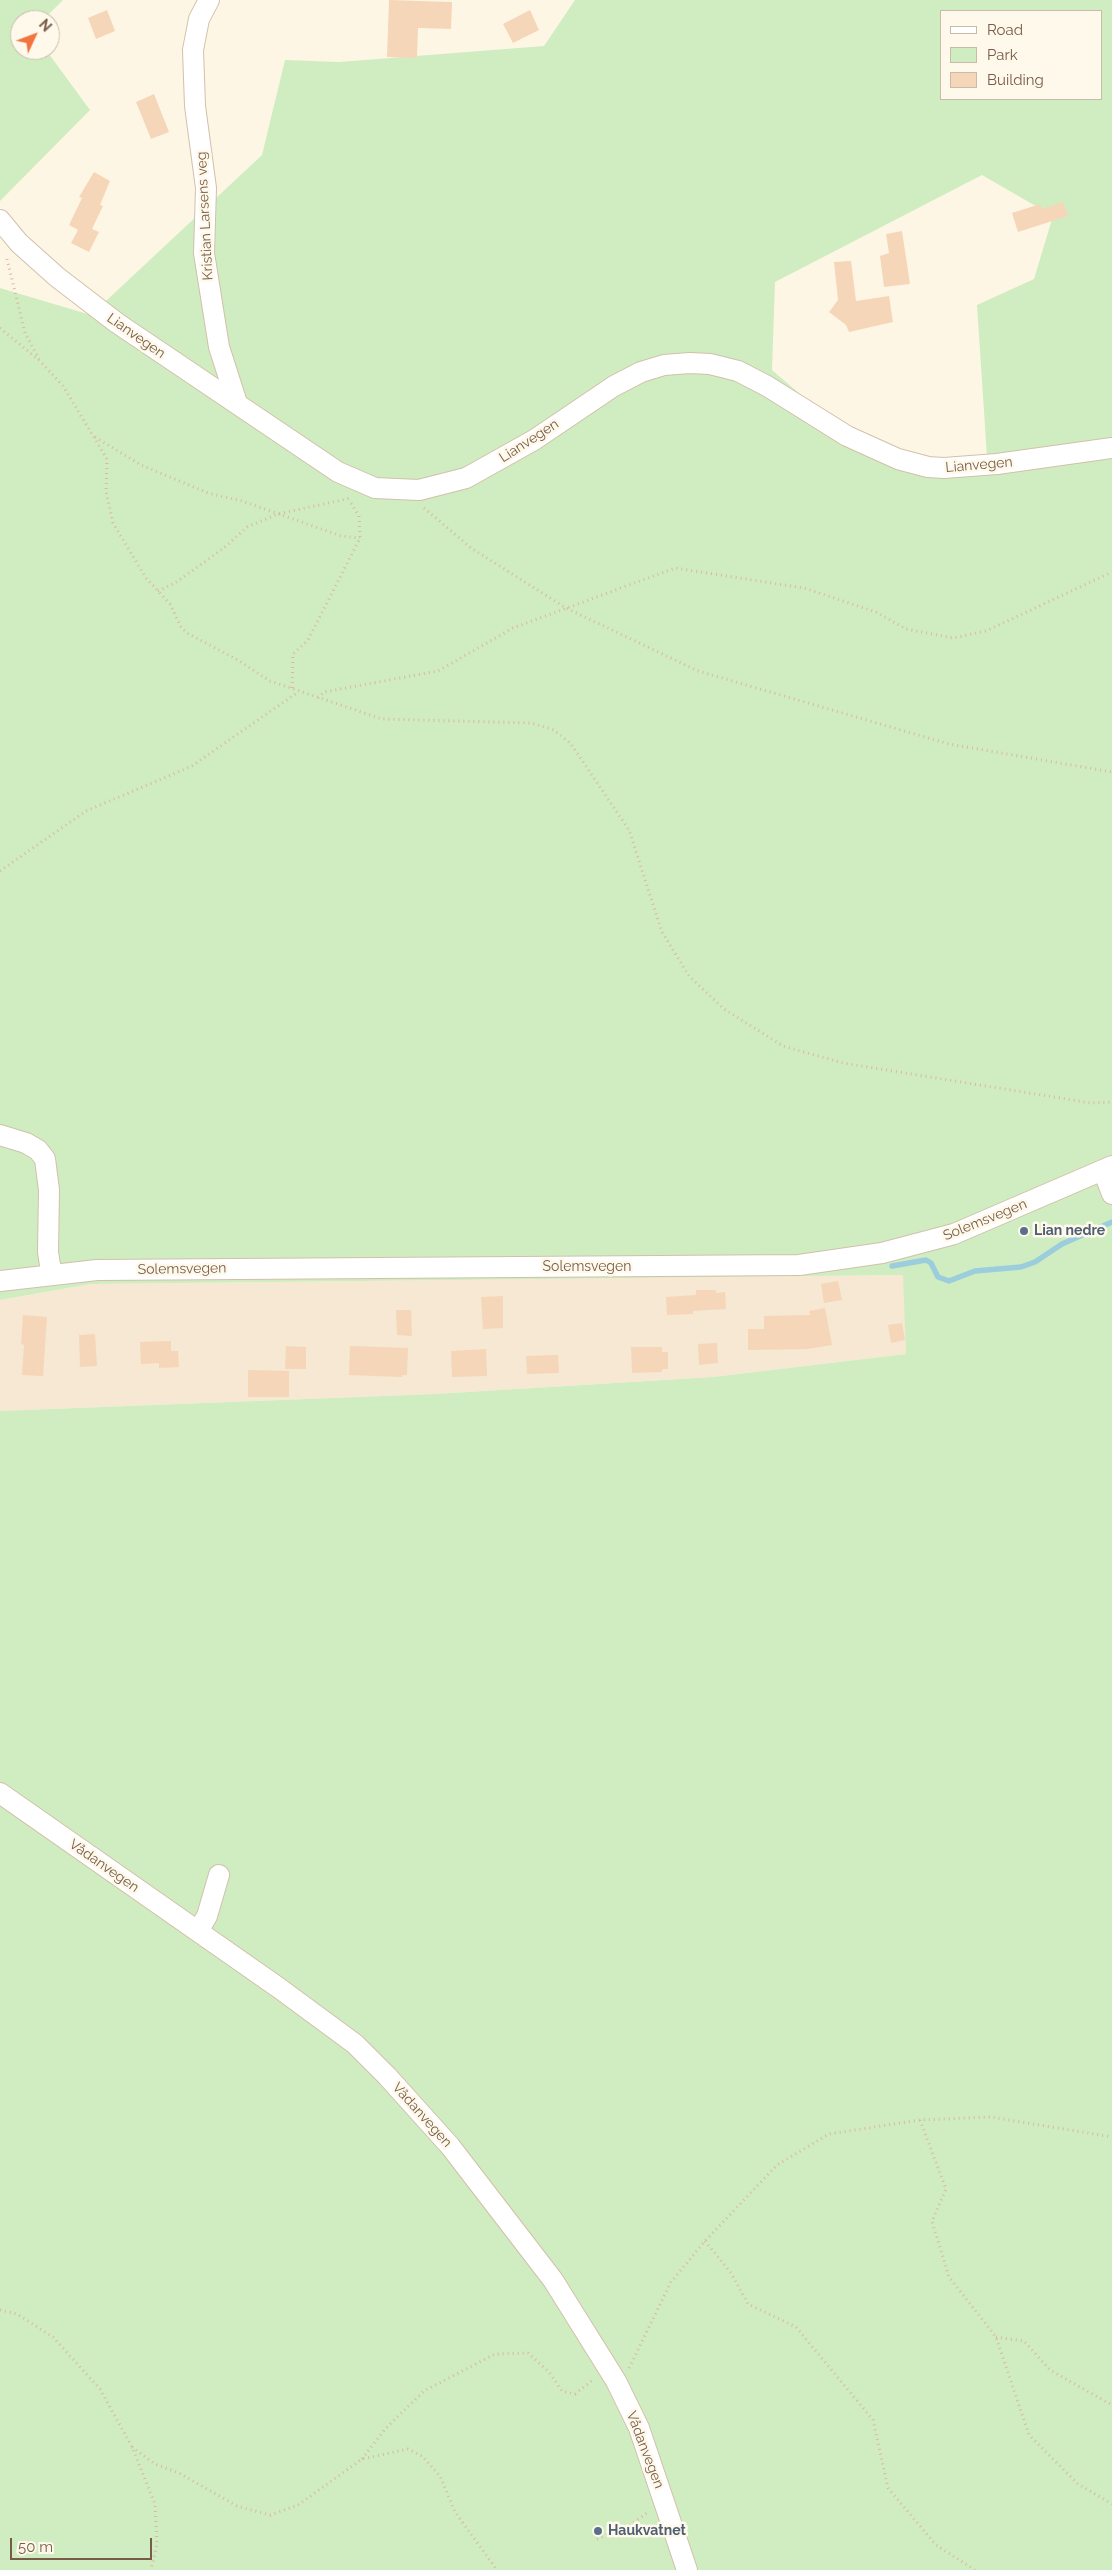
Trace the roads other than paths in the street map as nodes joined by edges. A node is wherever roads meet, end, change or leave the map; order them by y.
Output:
1 (209, 0) edge
2 (2, 223) edge
3 (237, 402) junction
4 (1112, 448) edge
5 (0, 1135) edge
6 (1108, 1168) edge
7 (1112, 1194) edge
8 (54, 1274) junction
9 (0, 1281) edge
10 (0, 1793) edge
11 (219, 1875) dead end
12 (198, 1931) junction
13 (687, 2570) edge

1 - 3 street, Kristian Larsens veg
2 - 3 street, Lianvegen
3 - 4 street, Lianvegen
5 - 8 street
6 - 7 street, Solemsvegen
6 - 8 street, Solemsvegen
8 - 9 street, Solemsvegen
10 - 12 street, Vådanvegen
11 - 12 street
12 - 13 street, Vådanvegen

